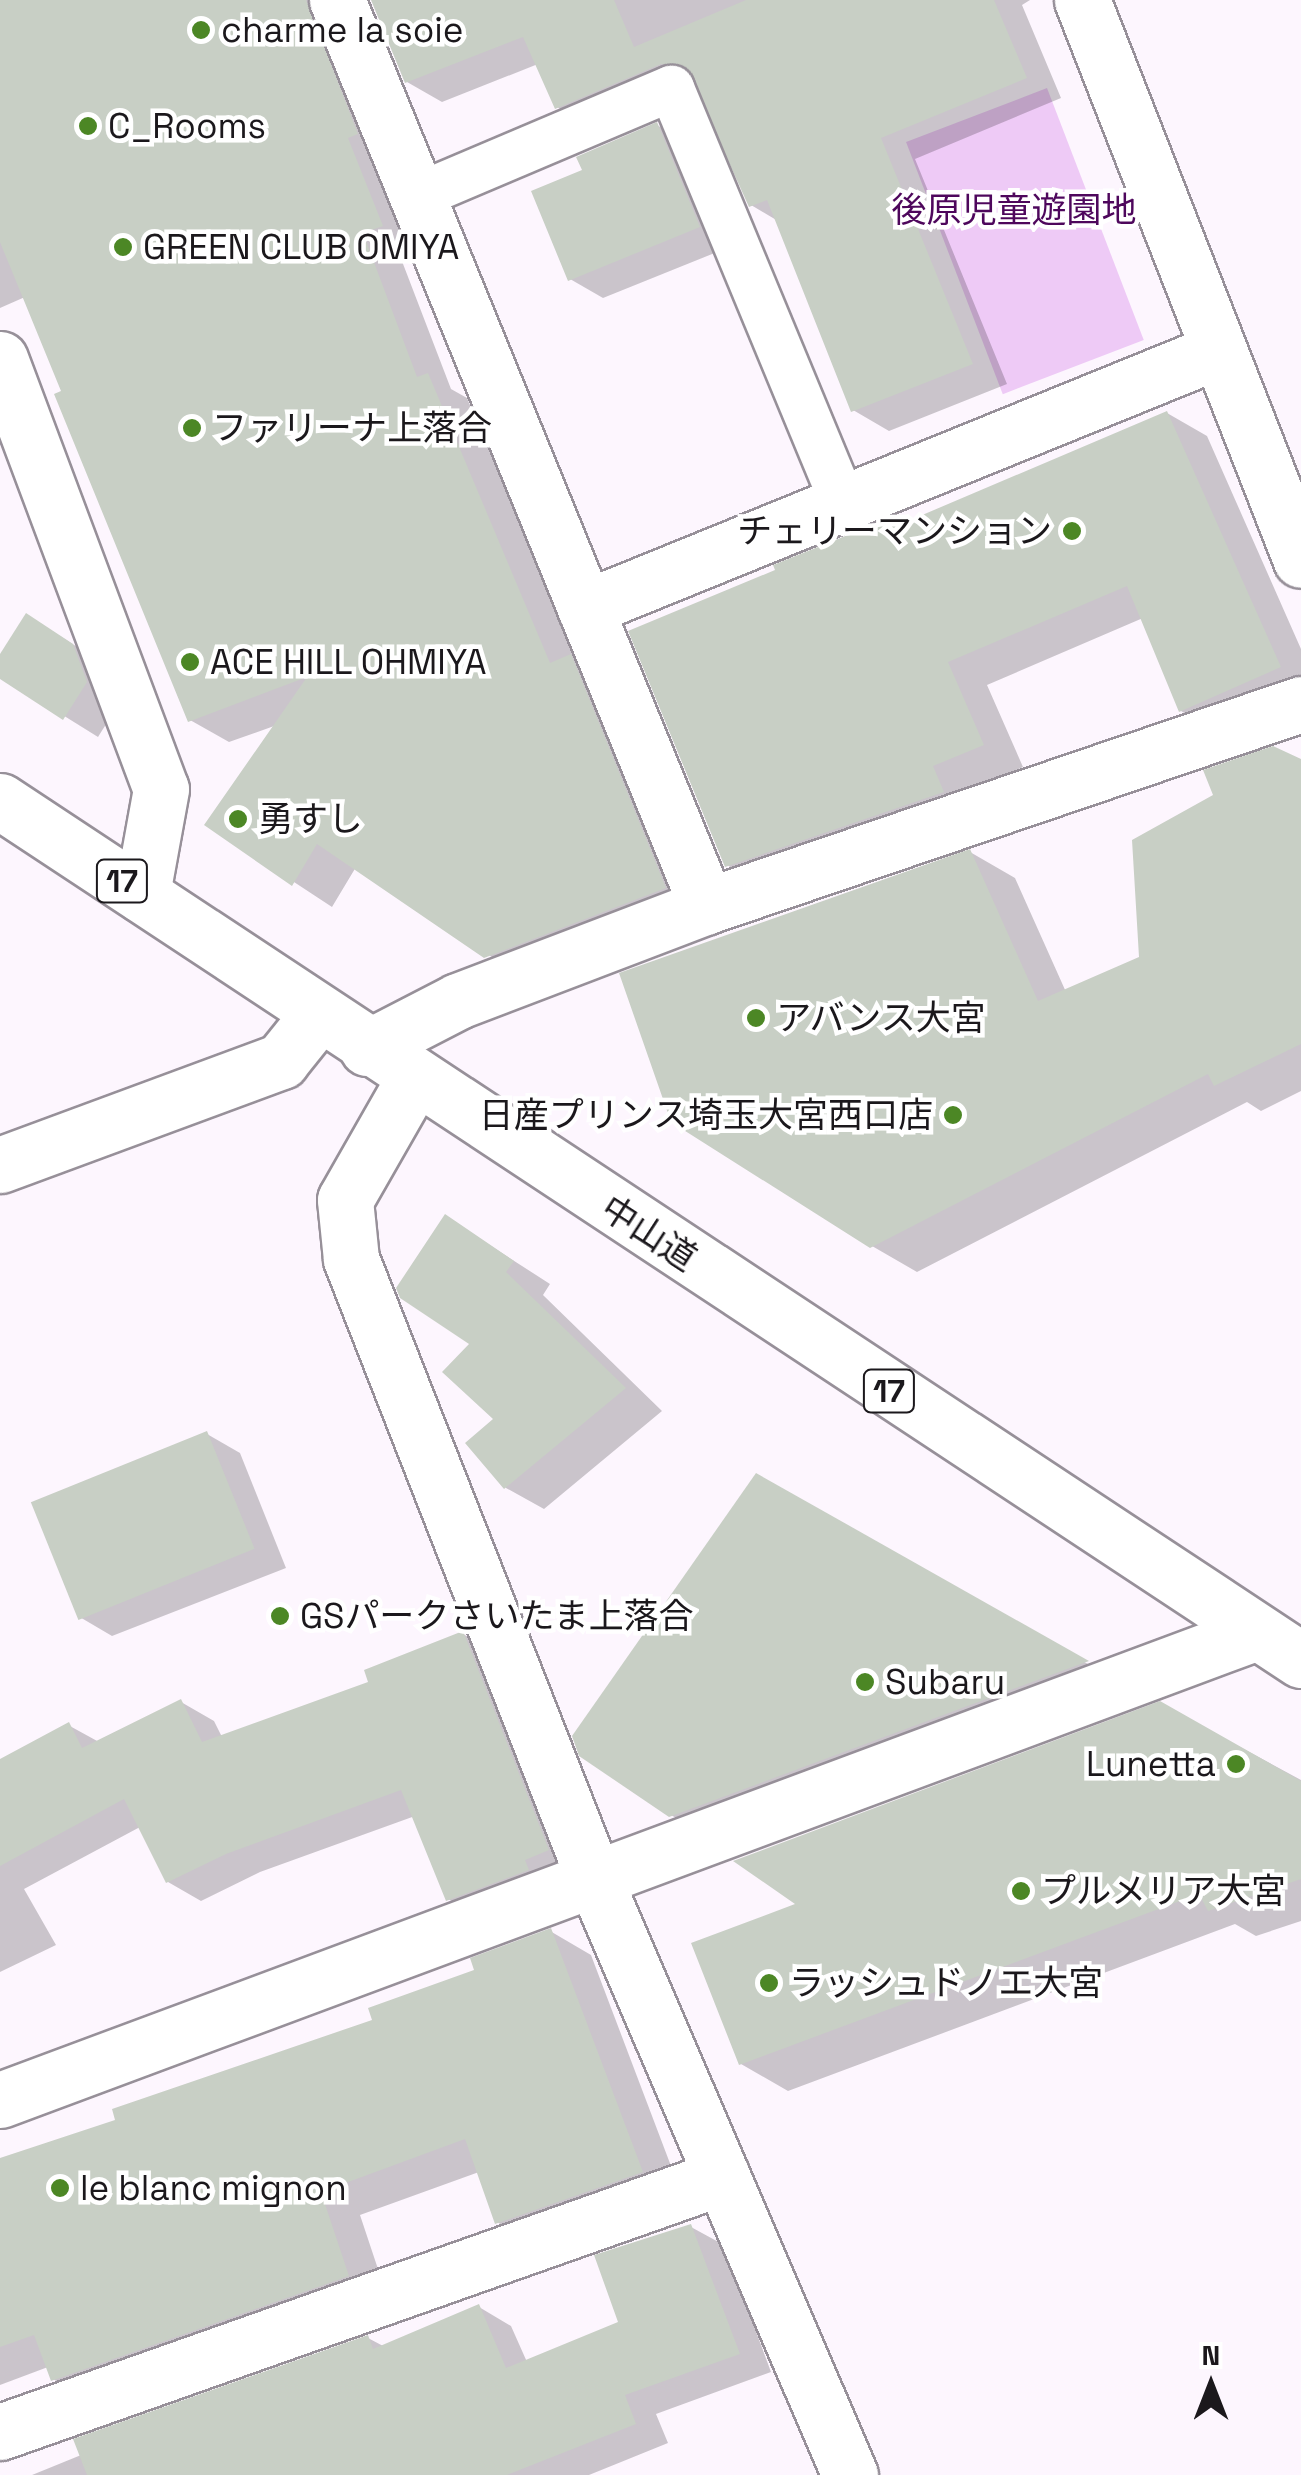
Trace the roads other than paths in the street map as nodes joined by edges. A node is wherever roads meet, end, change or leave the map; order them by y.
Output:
1 (337, 0) edge
2 (1082, 0) edge
3 (416, 196) junction
4 (1215, 352) junction
5 (0, 359) edge
6 (1283, 465) edge
7 (843, 503) junction
8 (1301, 560) edge
9 (585, 608) junction
10 (1301, 704) edge
11 (0, 801) edge
12 (142, 894) junction
13 (707, 906) junction
14 (318, 1015) junction
15 (367, 1048) junction
16 (414, 1079) junction
17 (0, 1165) edge
18 (1279, 1646) edge
19 (593, 1876) junction
20 (0, 2100) edge
21 (722, 2177) junction
22 (0, 2432) edge
23 (850, 2475) edge

1 - 3 main road
2 - 4 main road
3 - 7 lane
3 - 9 main road
4 - 6 main road
4 - 7 main road
5 - 12 main road
6 - 8 main road
7 - 9 main road
9 - 13 main road
10 - 13 main road
11 - 12 main road, 中山道 / 17
12 - 14 main road, 中山道 / 17
13 - 15 main road
14 - 15 main road, 中山道 / 17
14 - 17 main road
15 - 16 main road, 中山道 / 17
16 - 18 main road, 中山道 / 17
16 - 19 main road
18 - 19 main road
19 - 20 main road
19 - 21 main road
21 - 22 main road
21 - 23 main road

